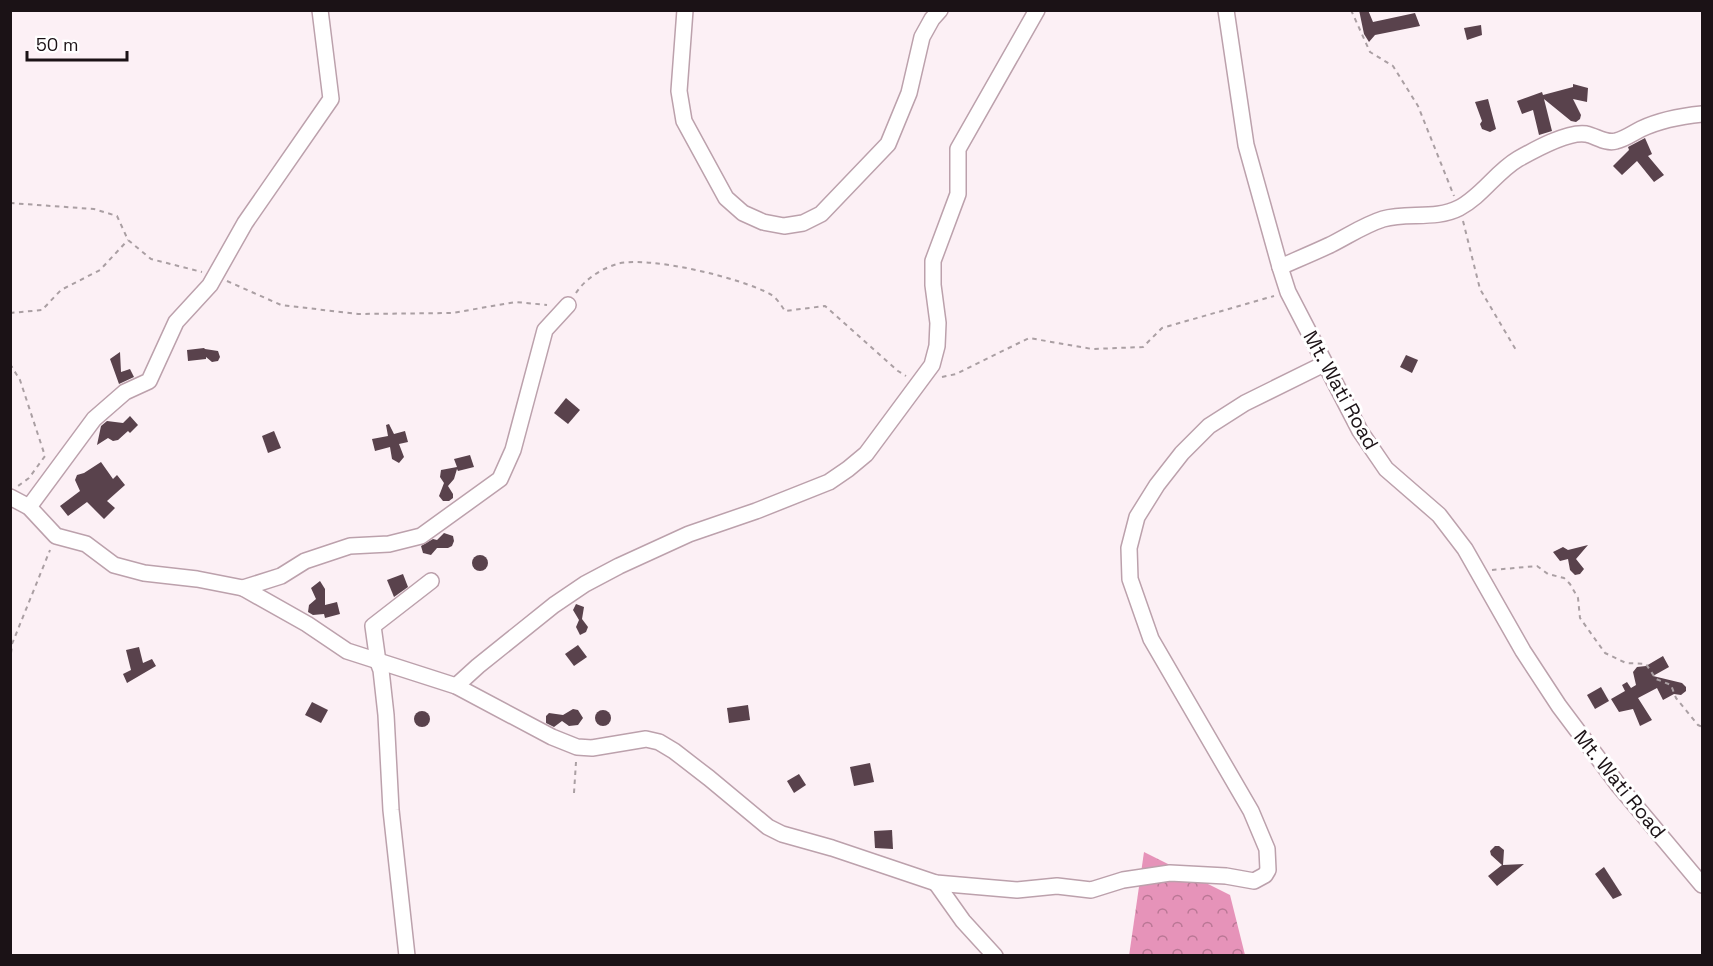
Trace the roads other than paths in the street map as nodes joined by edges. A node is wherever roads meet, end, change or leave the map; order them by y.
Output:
1 (320, 10) edge
2 (685, 10) edge
3 (940, 10) edge
4 (1037, 10) edge
5 (1226, 10) edge
6 (1702, 114) edge
7 (1280, 267) junction
8 (568, 305) road end
9 (1324, 364) junction
10 (10, 497) edge
11 (29, 507) junction
12 (431, 581) dead end
13 (243, 588) junction
14 (378, 662) junction
15 (456, 686) junction
16 (936, 883) junction
17 (1702, 885) edge
18 (407, 956) edge
19 (995, 956) edge

1 - 11 street
2 - 3 street
4 - 15 street
5 - 7 street, Mt. Wati Road
6 - 7 street
7 - 9 street, Mt. Wati Road
8 - 13 street
9 - 16 street
9 - 17 street, Mt. Wati Road
10 - 11 street
11 - 13 street
12 - 14 street
13 - 14 street
14 - 15 street
14 - 18 street
15 - 16 street
16 - 19 street

